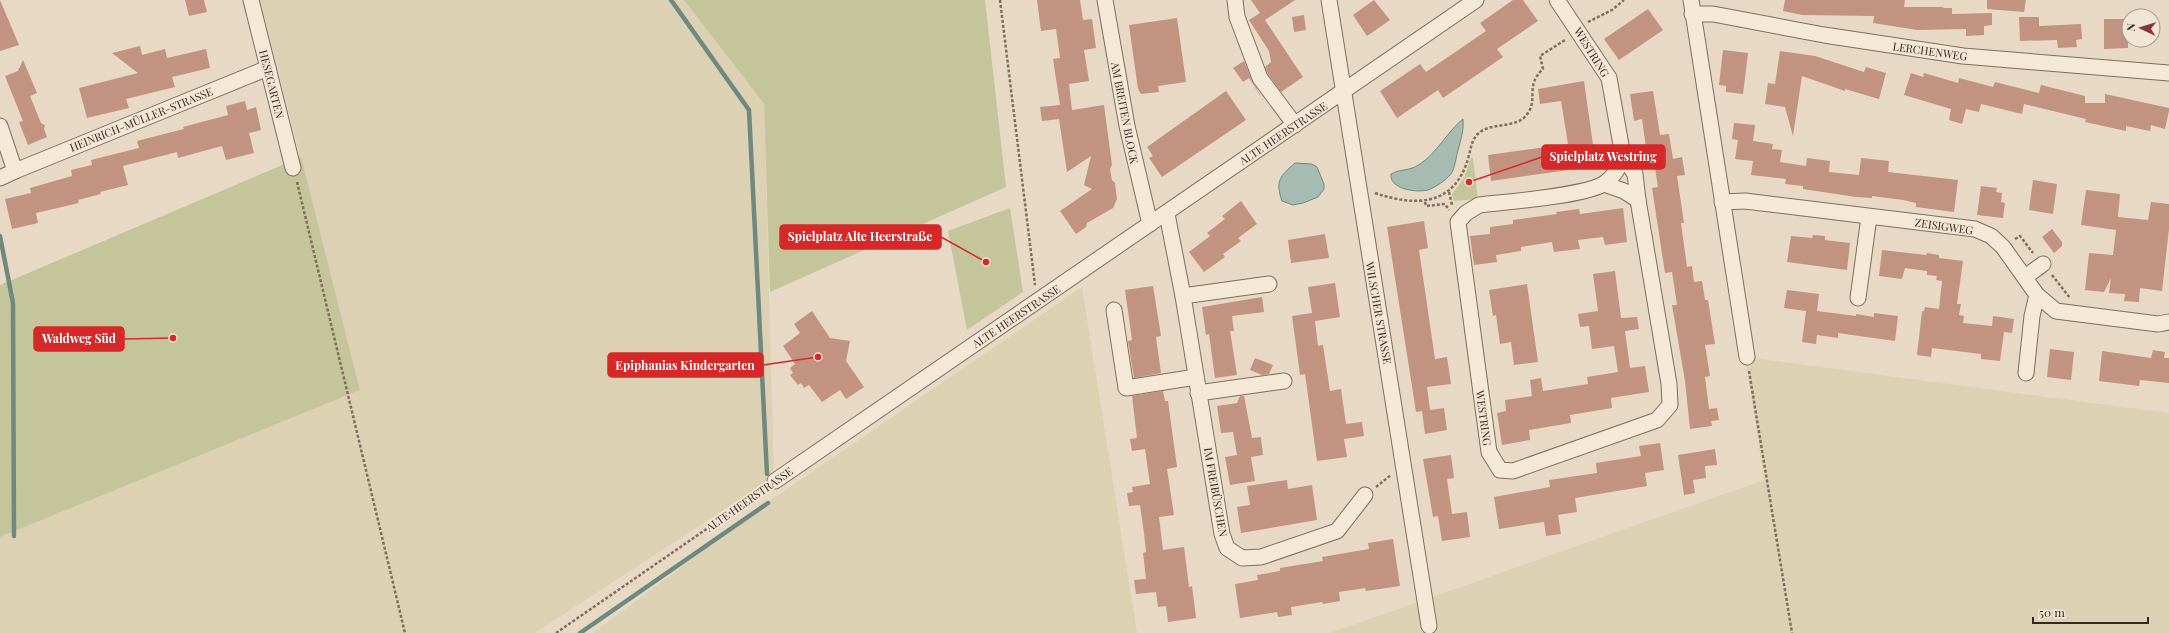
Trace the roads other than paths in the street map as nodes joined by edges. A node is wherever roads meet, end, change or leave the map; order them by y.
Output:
1 (250, 0) edge
2 (1105, 0) edge
3 (1235, 0) edge
4 (1329, 0) edge
5 (1476, 0) edge
6 (1557, 0) edge
7 (1692, 7) edge
8 (268, 68) junction
9 (2169, 73) edge
10 (1344, 92) junction
11 (1295, 125) junction
12 (0, 126) edge
13 (1623, 156) junction
14 (293, 168) road end
15 (15, 171) junction
16 (0, 178) edge
17 (1604, 184) junction
18 (1638, 200) junction
19 (1722, 202) junction
20 (1166, 214) junction
21 (1869, 217) junction
22 (1150, 224) junction
23 (2043, 264) dead end
24 (2025, 278) junction
25 (1269, 284) dead end
26 (2037, 295) junction
27 (1183, 296) junction
28 (1858, 298) dead end
29 (1114, 310) dead end
30 (2169, 322) edge
31 (1747, 357) road end
32 (2026, 373) dead end
33 (1196, 377) junction
34 (1284, 381) dead end
35 (1198, 393) junction
36 (775, 481) road end
37 (1365, 495) road end
38 (1429, 626) dead end

1 - 8 street, HESEGARTEN
2 - 22 street, AM BREITEN BLOCK
3 - 11 street
4 - 10 street, WILSCHER STRASSE
5 - 10 street, ALTE HEERSTRASSE
6 - 13 street, WESTRING
7 - 9 street, LERCHENWEG
7 - 19 street, LERCHENWEG
8 - 14 street, HESEGARTEN
8 - 15 street, HEINRICH-MÜLLER-STRASSE
10 - 11 street, ALTE HEERSTRASSE
10 - 38 street, WILSCHER STRASSE
11 - 20 street, ALTE HEERSTRASSE
12 - 15 street
13 - 17 street
13 - 18 street, WESTRING
15 - 16 street, HEINRICH-MÜLLER-STRASSE
17 - 18 street
17 - 18 street, WESTRING
19 - 21 street, ZEISIGWEG
19 - 31 street, LERCHENWEG
20 - 22 street, ALTE HEERSTRASSE
20 - 27 street, IM FREIBÜSCHEN
21 - 24 street, ZEISIGWEG
21 - 28 street
22 - 36 street, ALTE HEERSTRASSE
23 - 24 street
24 - 26 street, ZEISIGWEG
25 - 27 street
26 - 30 street, ZEISIGWEG
26 - 32 street
27 - 33 street, IM FREIBÜSCHEN
29 - 33 street
33 - 35 street, IM FREIBÜSCHEN
34 - 35 street
35 - 37 street, IM FREIBÜSCHEN

